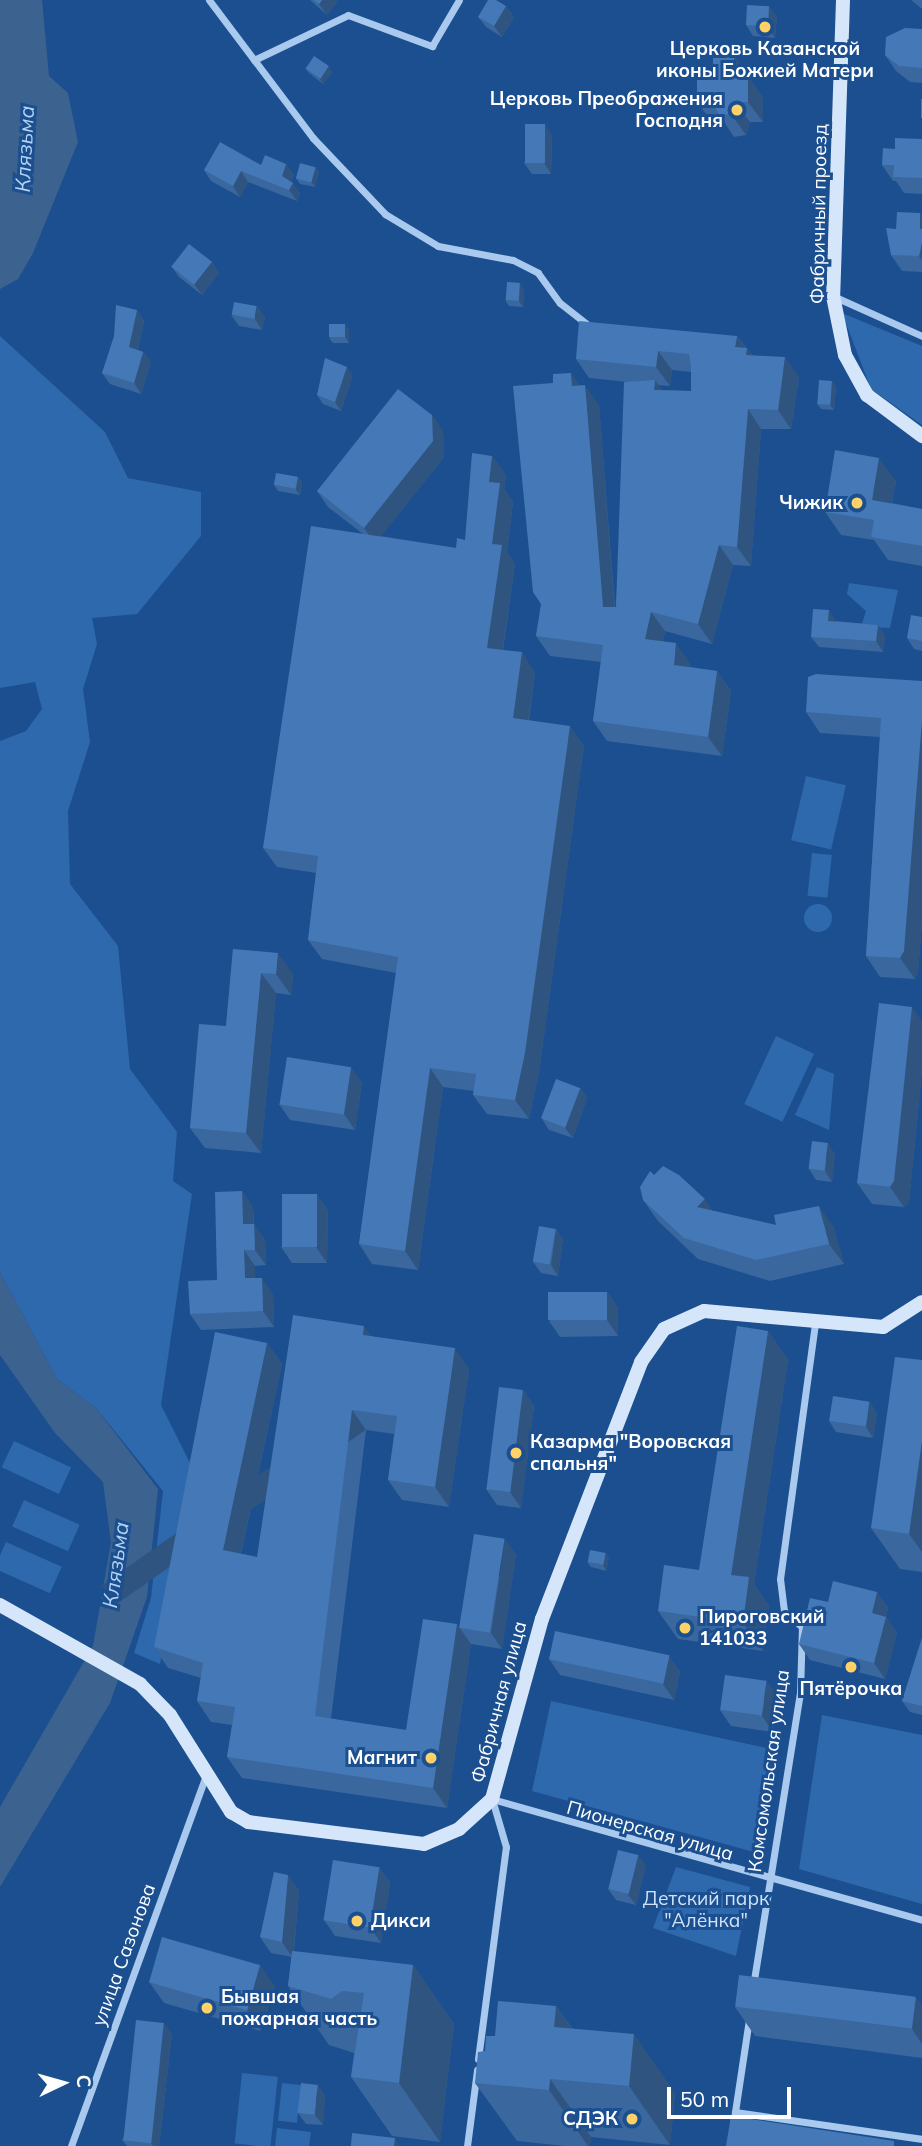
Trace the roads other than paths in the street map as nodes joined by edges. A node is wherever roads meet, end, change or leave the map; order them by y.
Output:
1 (208, 0) edge
2 (459, 0) edge
3 (843, 0) edge
4 (254, 60) junction
5 (833, 296) junction
6 (588, 325) edge
7 (922, 336) edge
8 (922, 436) edge
9 (922, 1301) edge
10 (815, 1324) junction
11 (0, 1605) edge
12 (206, 1774) junction
13 (492, 1799) junction
14 (768, 1882) junction
15 (922, 1920) edge
16 (752, 1994) edge
17 (750, 2008) edge
18 (735, 2112) junction
19 (732, 2135) edge
20 (922, 2139) edge
21 (71, 2146) edge
22 (467, 2146) edge

1 - 4 street
2 - 4 street
3 - 5 street, Фабричный проезд
4 - 6 street
5 - 7 street
5 - 8 street, Фабричный проезд
9 - 10 street
10 - 13 street, Фабричная улица
10 - 14 street, Комсомольская улица
11 - 12 street, Фабричная улица
12 - 13 street, Фабричная улица
12 - 21 street, улица Сазонова
13 - 14 street, Пионерская улица
13 - 22 street
14 - 15 street, Пионерская улица
14 - 16 street, Комсомольская улица
17 - 18 street
18 - 19 street
18 - 20 street

